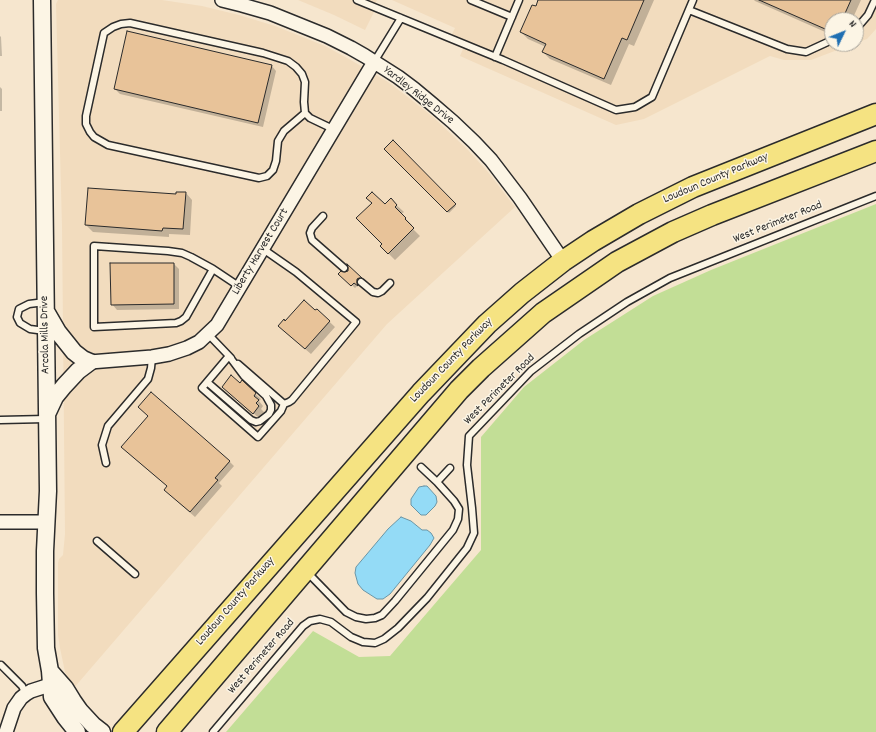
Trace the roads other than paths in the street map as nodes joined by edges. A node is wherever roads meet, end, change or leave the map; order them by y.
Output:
1 (42, 0) edge
2 (222, 0) edge
3 (357, 0) edge
4 (471, 0) edge
5 (520, 0) edge
6 (693, 0) edge
7 (875, 0) edge
8 (689, 10) junction
9 (512, 17) junction
10 (401, 18) junction
11 (864, 20) edge
12 (824, 44) edge
13 (495, 57) junction
14 (374, 62) junction
15 (306, 113) junction
16 (876, 114) edge
17 (333, 129) junction
18 (876, 151) edge
19 (876, 196) edge
20 (323, 216) dead end
21 (263, 249) junction
22 (563, 261) junction
23 (344, 268) dead end
24 (213, 269) junction
25 (361, 282) dead end
26 (390, 283) dead end
27 (240, 287) junction
28 (46, 307) junction
29 (543, 313) junction
30 (46, 331) junction
31 (208, 334) junction
32 (229, 356) junction
33 (152, 357) junction
34 (90, 362) junction
35 (207, 382) junction
36 (284, 404) junction
37 (47, 417) junction
38 (0, 420) edge
39 (106, 463) dead end
40 (421, 467) dead end
41 (450, 468) dead end
42 (437, 482) junction
43 (0, 522) edge
44 (47, 522) junction
45 (97, 541) dead end
46 (305, 571) junction
47 (135, 574) dead end
48 (1, 665) dead end
49 (53, 679) junction
50 (26, 694) junction
51 (6, 732) edge
52 (77, 732) edge
53 (102, 732) edge
54 (123, 732) edge
55 (167, 732) edge
56 (213, 732) edge

1 - 28 street, Arcola Mills Drive
2 - 14 street, Yardley Ridge Drive
3 - 10 lane
4 - 9 lane
5 - 9 lane
6 - 8 lane
7 - 11 lane
8 - 12 lane
8 - 13 lane
9 - 13 lane
10 - 13 lane
10 - 14 lane
14 - 17 street, Liberty Harvest Court
14 - 22 street, Yardley Ridge Drive
15 - 15 lane
15 - 17 lane
16 - 22 main road, Loudoun County Parkway
17 - 21 street, Liberty Harvest Court
18 - 29 main road
19 - 56 lane, West Perimeter Road
20 - 23 lane
21 - 27 street, Liberty Harvest Court
21 - 36 lane
22 - 29 main road
22 - 54 main road, Loudoun County Parkway
24 - 24 lane
24 - 27 lane
25 - 26 lane
27 - 31 street, Liberty Harvest Court
28 - 30 street, Arcola Mills Drive
28 - 30 lane
28 - 34 street
29 - 46 main road
30 - 37 street, Arcola Mills Drive
31 - 32 lane
31 - 33 street, Liberty Harvest Court
32 - 35 lane
32 - 35 lane
32 - 36 lane
33 - 34 street, Liberty Harvest Court
33 - 39 lane
34 - 37 street
35 - 36 lane
37 - 38 lane
37 - 44 street, Arcola Mills Drive
40 - 42 lane
41 - 42 lane
42 - 46 lane
43 - 44 street
44 - 49 street, Arcola Mills Drive
45 - 47 lane
46 - 55 main road
48 - 50 lane
49 - 50 street
49 - 52 street, Arcola Mills Drive
49 - 53 street, Arcola Mills Drive
50 - 51 street

